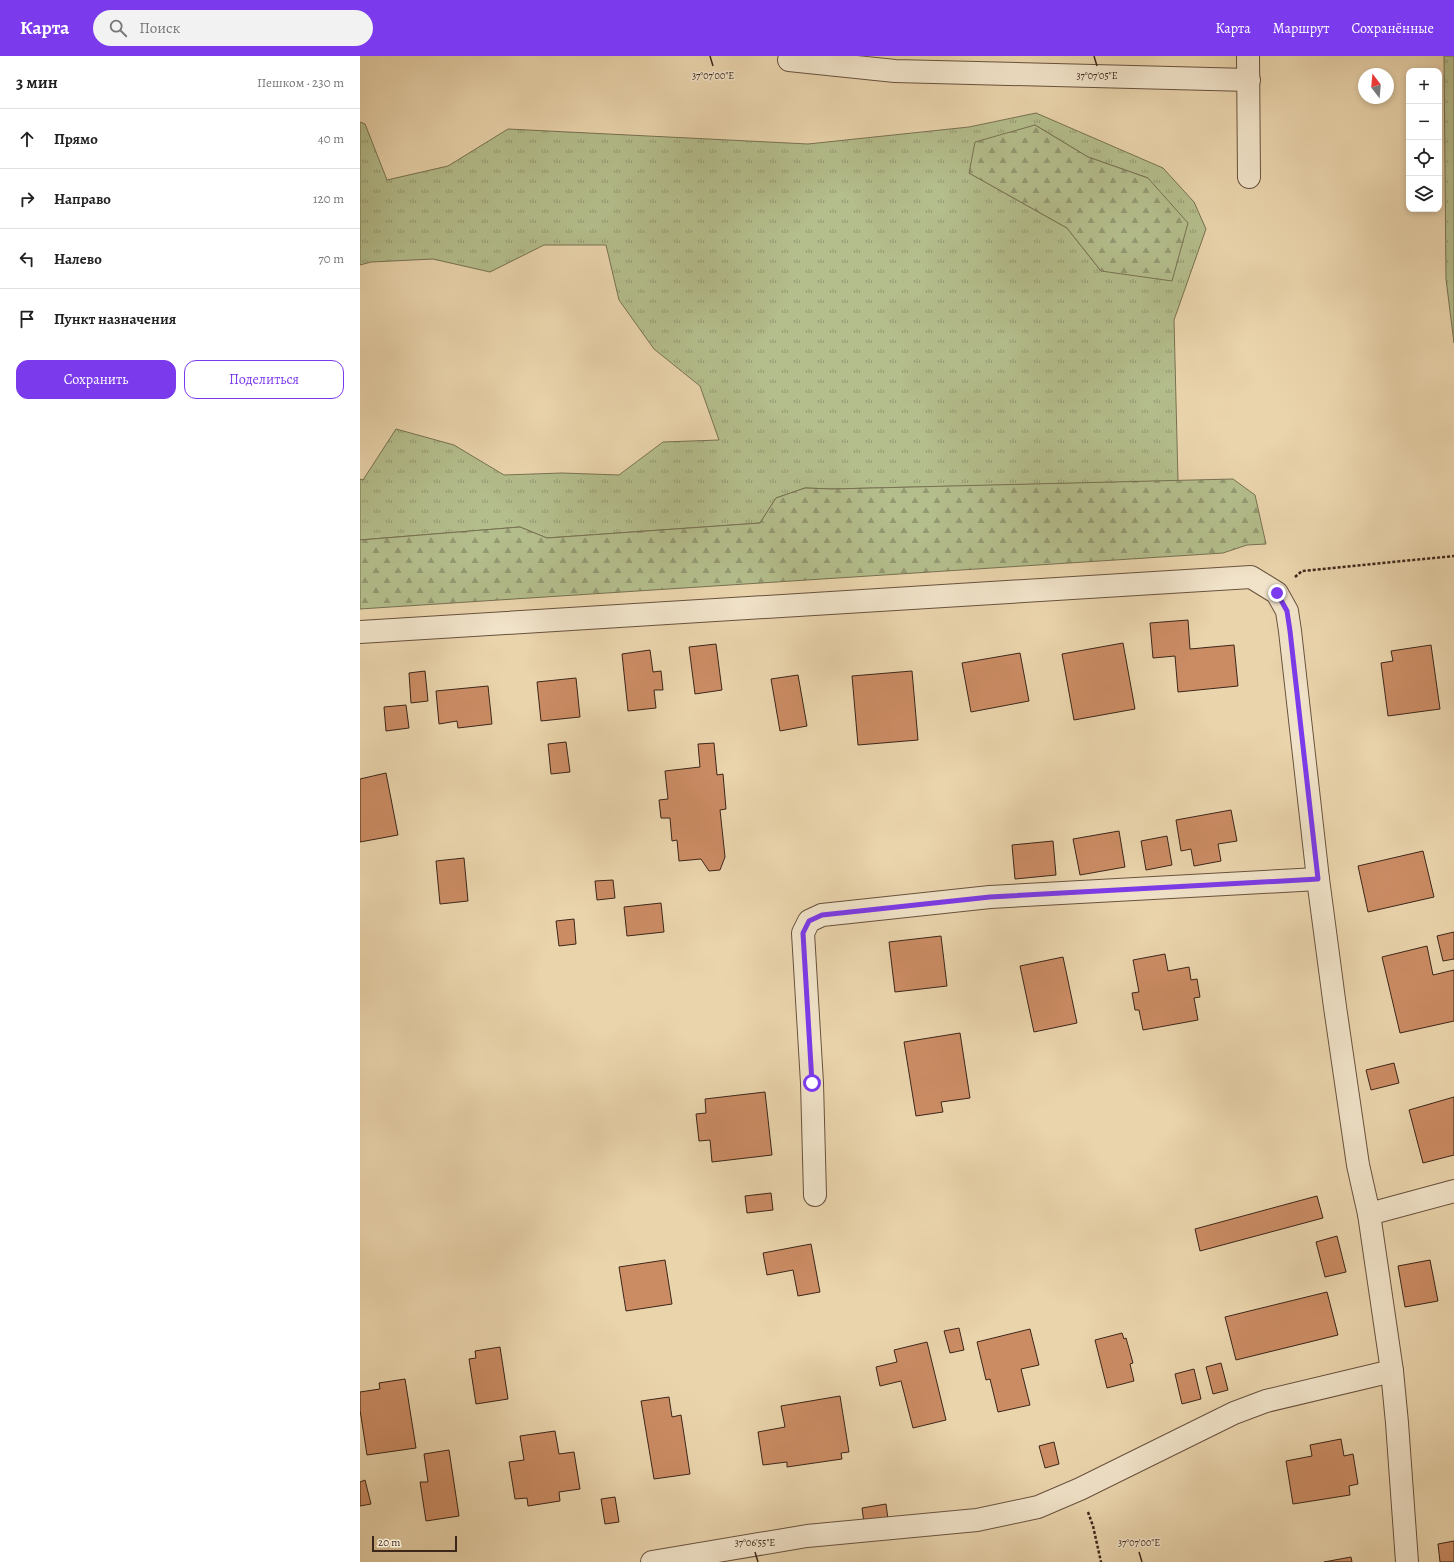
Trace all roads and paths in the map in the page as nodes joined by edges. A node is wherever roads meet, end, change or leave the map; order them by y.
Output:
1 (1248, 56) edge
2 (789, 60) dead end
3 (1248, 80) junction
4 (1249, 177) dead end
5 (1454, 556) edge
6 (1277, 593) junction
7 (360, 632) edge
8 (1318, 879) junction
9 (1454, 1191) edge
10 (815, 1195) dead end
11 (1369, 1214) junction
12 (1392, 1371) junction
13 (1080, 1489) junction
14 (652, 1562) edge
15 (1101, 1562) edge
16 (1407, 1562) edge

1 - 3 street
2 - 3 street
3 - 4 street
5 - 6 path
6 - 7 street
6 - 8 street
8 - 10 street
8 - 11 street
9 - 11 street
11 - 12 street
12 - 13 street
12 - 16 street
13 - 14 street
13 - 15 path

